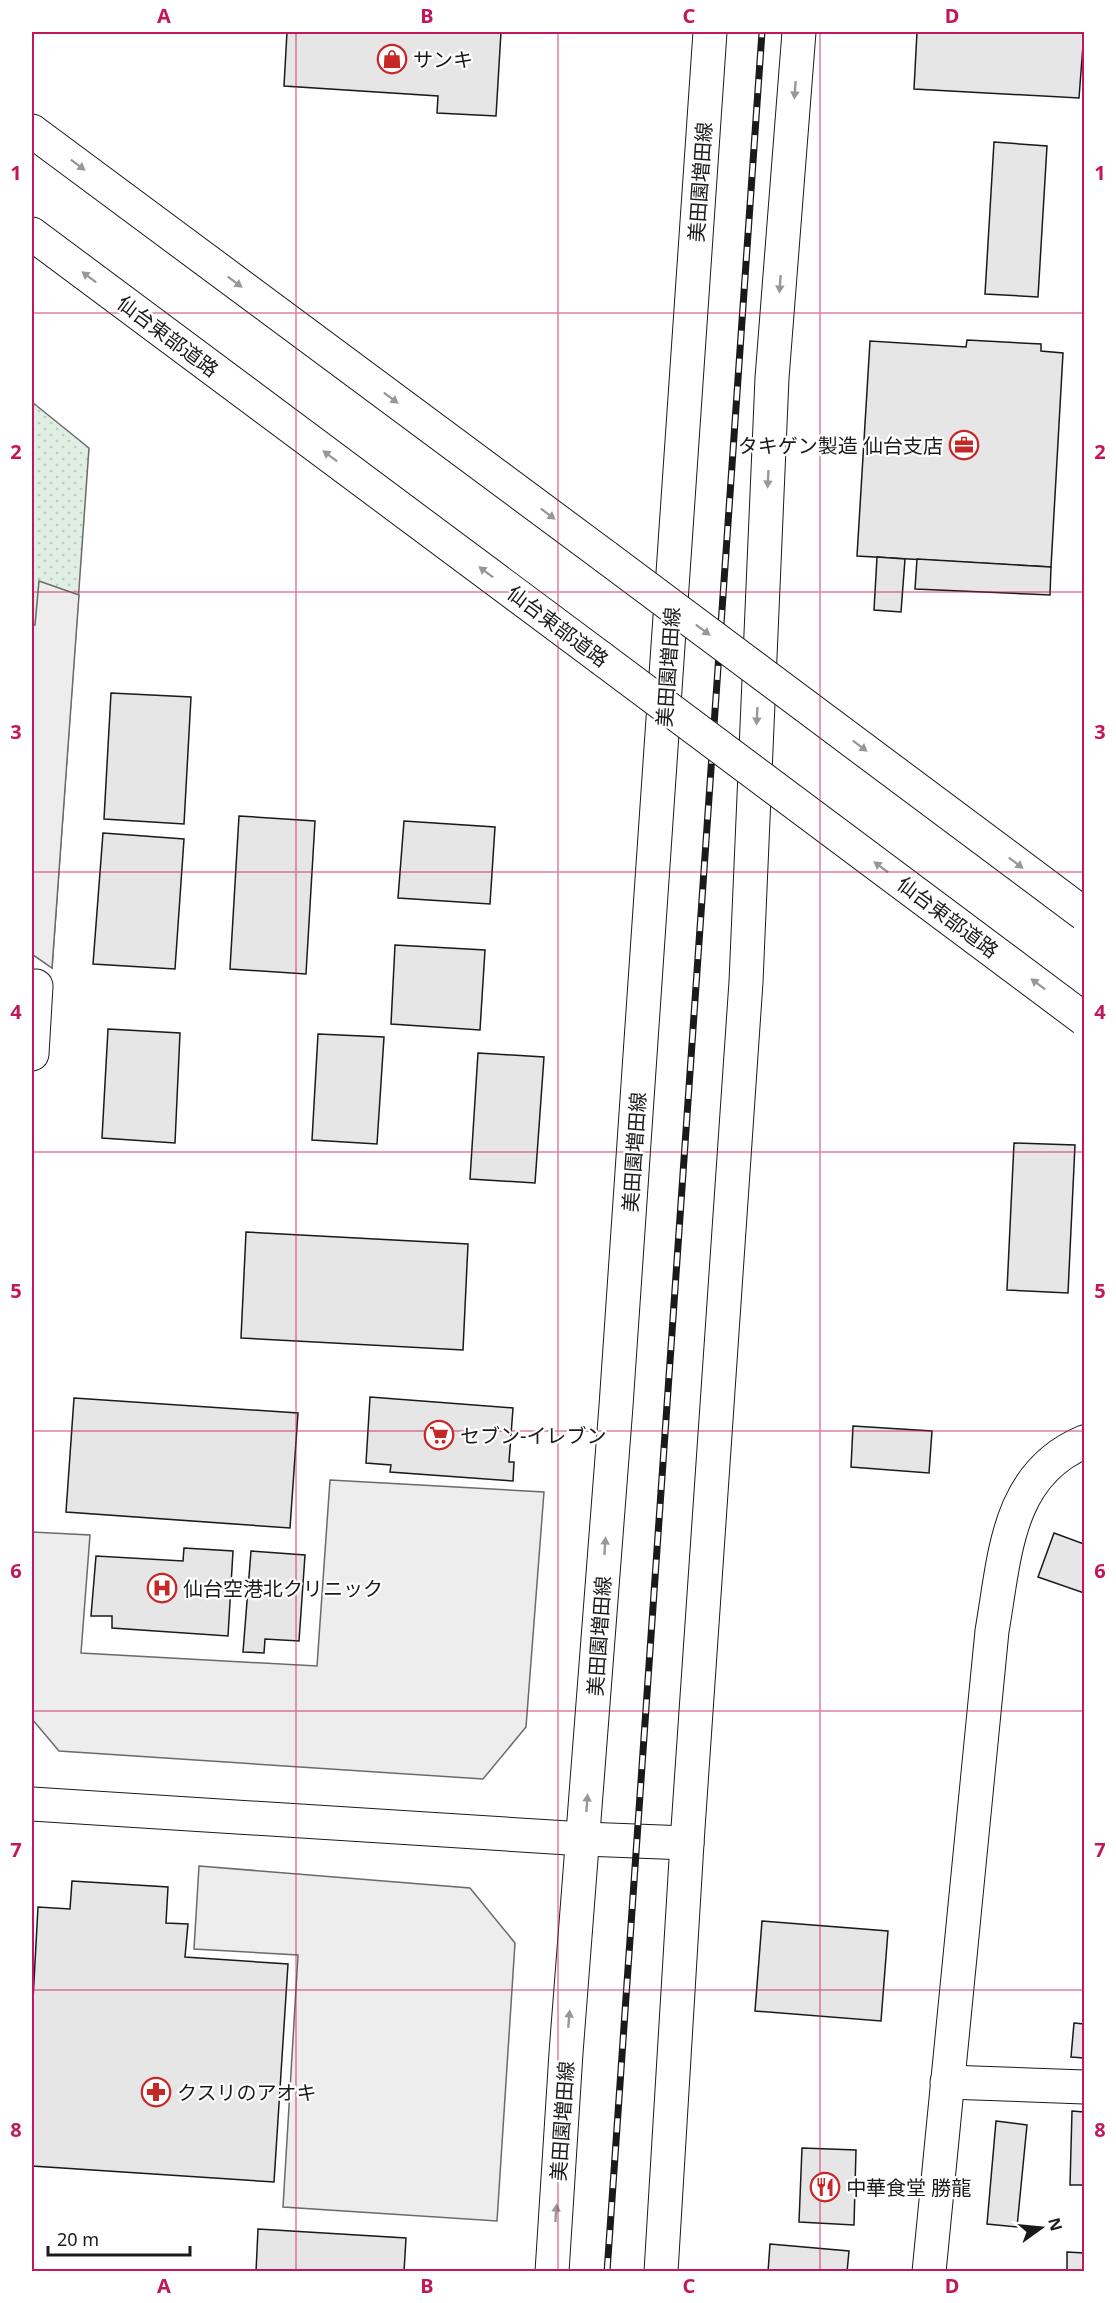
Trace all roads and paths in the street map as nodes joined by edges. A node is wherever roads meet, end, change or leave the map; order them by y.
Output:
1 (710, 32) edge
2 (800, 32) edge
3 (32, 130) edge
4 (32, 234) edge
5 (1084, 914) edge
6 (34, 984) edge
7 (1084, 1019) edge
8 (32, 1054) edge
9 (1084, 1442) edge
10 (32, 1804) edge
11 (584, 1839) junction
12 (687, 1843) junction
13 (947, 2082) junction
14 (1084, 2087) edge
15 (552, 2271) edge
16 (661, 2271) edge
17 (929, 2271) edge

11 -> 1 main road, 美田園増田線
2 -> 12 main road
3 -> 5 main road, bridge
7 -> 4 main road, 仙台東部道路, bridge
6 - 8 main road
9 - 13 main road
10 - 11 main road
11 - 12 main road
15 -> 11 main road, 美田園増田線
12 - 16 main road
13 - 14 main road
13 - 17 main road

